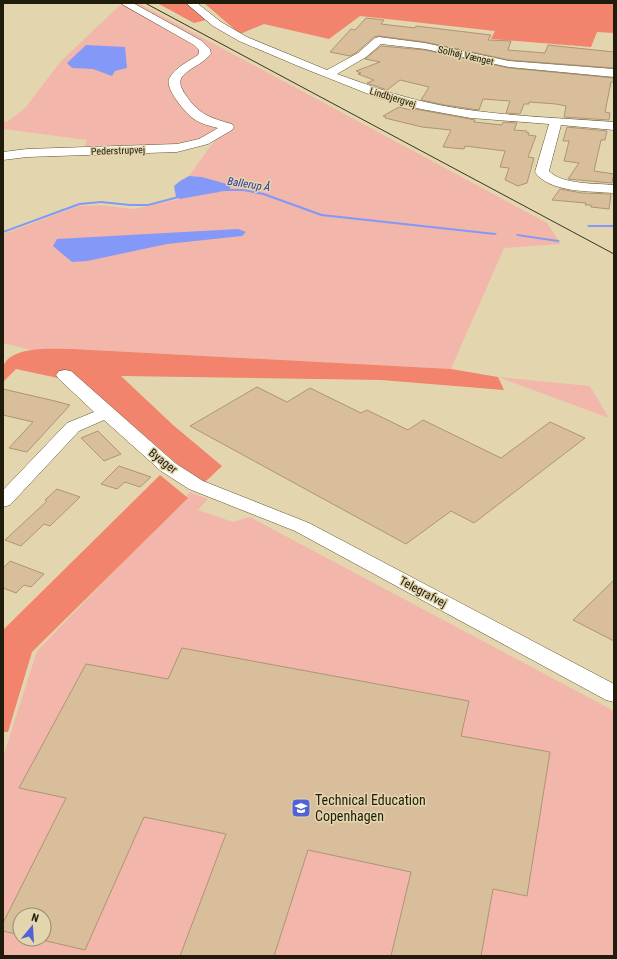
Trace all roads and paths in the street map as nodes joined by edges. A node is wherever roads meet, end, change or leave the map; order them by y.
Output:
1 (125, 3) edge
2 (191, 3) edge
3 (614, 73) edge
4 (328, 74) junction
5 (556, 121) junction
6 (614, 126) edge
7 (3, 156) edge
8 (614, 189) edge
9 (65, 375) dead end
10 (106, 413) junction
11 (227, 498) joint
12 (3, 501) edge
13 (614, 694) edge

1 - 7 street, Pederstrupvej
2 - 4 street, Lindbjergvej
3 - 4 street, Solhøj Vænget
4 - 5 street, Lindbjergvej
5 - 6 street, Lindbjergvej
5 - 8 street
9 - 10 street, Byager
10 - 11 street, Byager
10 - 12 street
11 - 13 street, Telegrafvej

